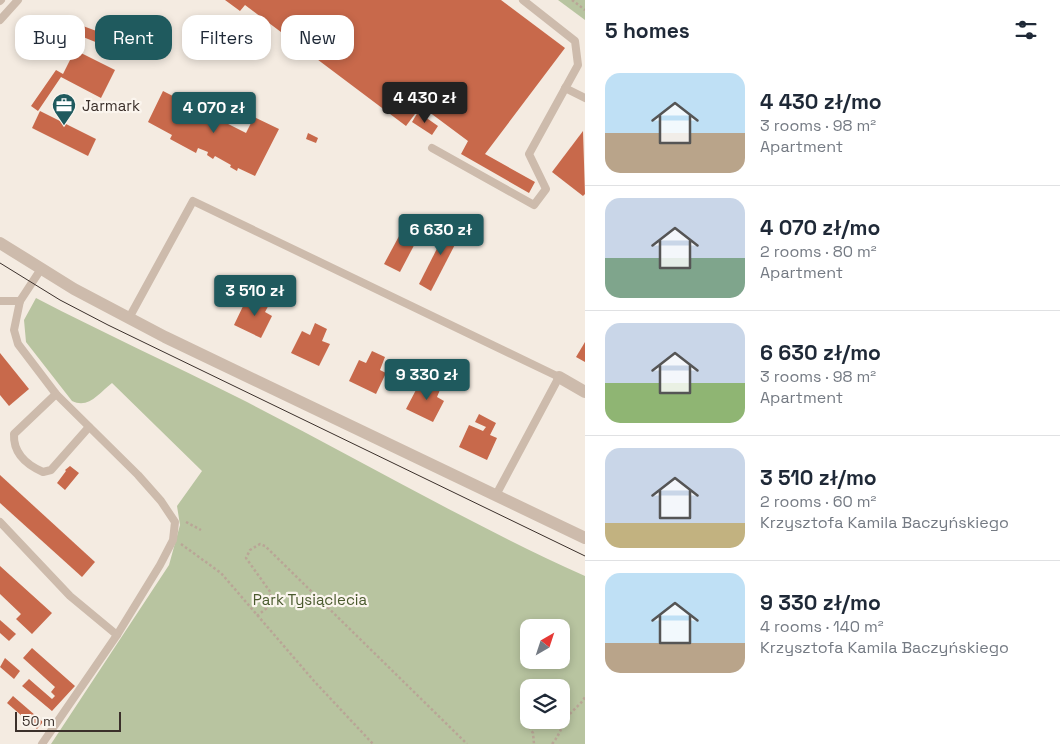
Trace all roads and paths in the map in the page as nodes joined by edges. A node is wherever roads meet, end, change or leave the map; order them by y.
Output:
1 (18, 0) edge
2 (523, 0) edge
3 (572, 0) edge
4 (585, 10) edge
5 (0, 20) edge
6 (565, 88) junction
7 (585, 98) edge
8 (432, 148) dead end
9 (0, 243) edge
10 (41, 269) junction
11 (0, 301) edge
12 (20, 301) junction
13 (129, 318) junction
14 (558, 377) junction
15 (585, 392) edge
16 (56, 394) junction
17 (89, 427) junction
18 (496, 495) junction
19 (0, 522) edge
20 (174, 522) junction
21 (201, 530) dead end
22 (585, 538) edge
23 (173, 540) junction
24 (257, 616) junction
25 (117, 635) junction
26 (585, 697) edge
27 (530, 729) edge
28 (42, 744) edge
29 (373, 744) edge
30 (467, 744) edge
31 (534, 744) edge
32 (552, 744) edge

1 - 5 lane
2 - 6 lane
3 - 4 path
6 - 7 lane
6 - 8 lane
9 - 10 street
10 - 12 lane
10 - 13 street
11 - 12 lane
12 - 16 lane
13 - 14 lane
13 - 18 street
14 - 15 street
14 - 18 lane
16 - 17 lane
16 - 17 lane
17 - 20 lane
18 - 22 street
19 - 25 lane
20 - 21 path
20 - 23 lane
23 - 24 path
23 - 25 lane
24 - 29 path
24 - 30 path
25 - 28 lane
26 - 32 path
27 - 31 path

